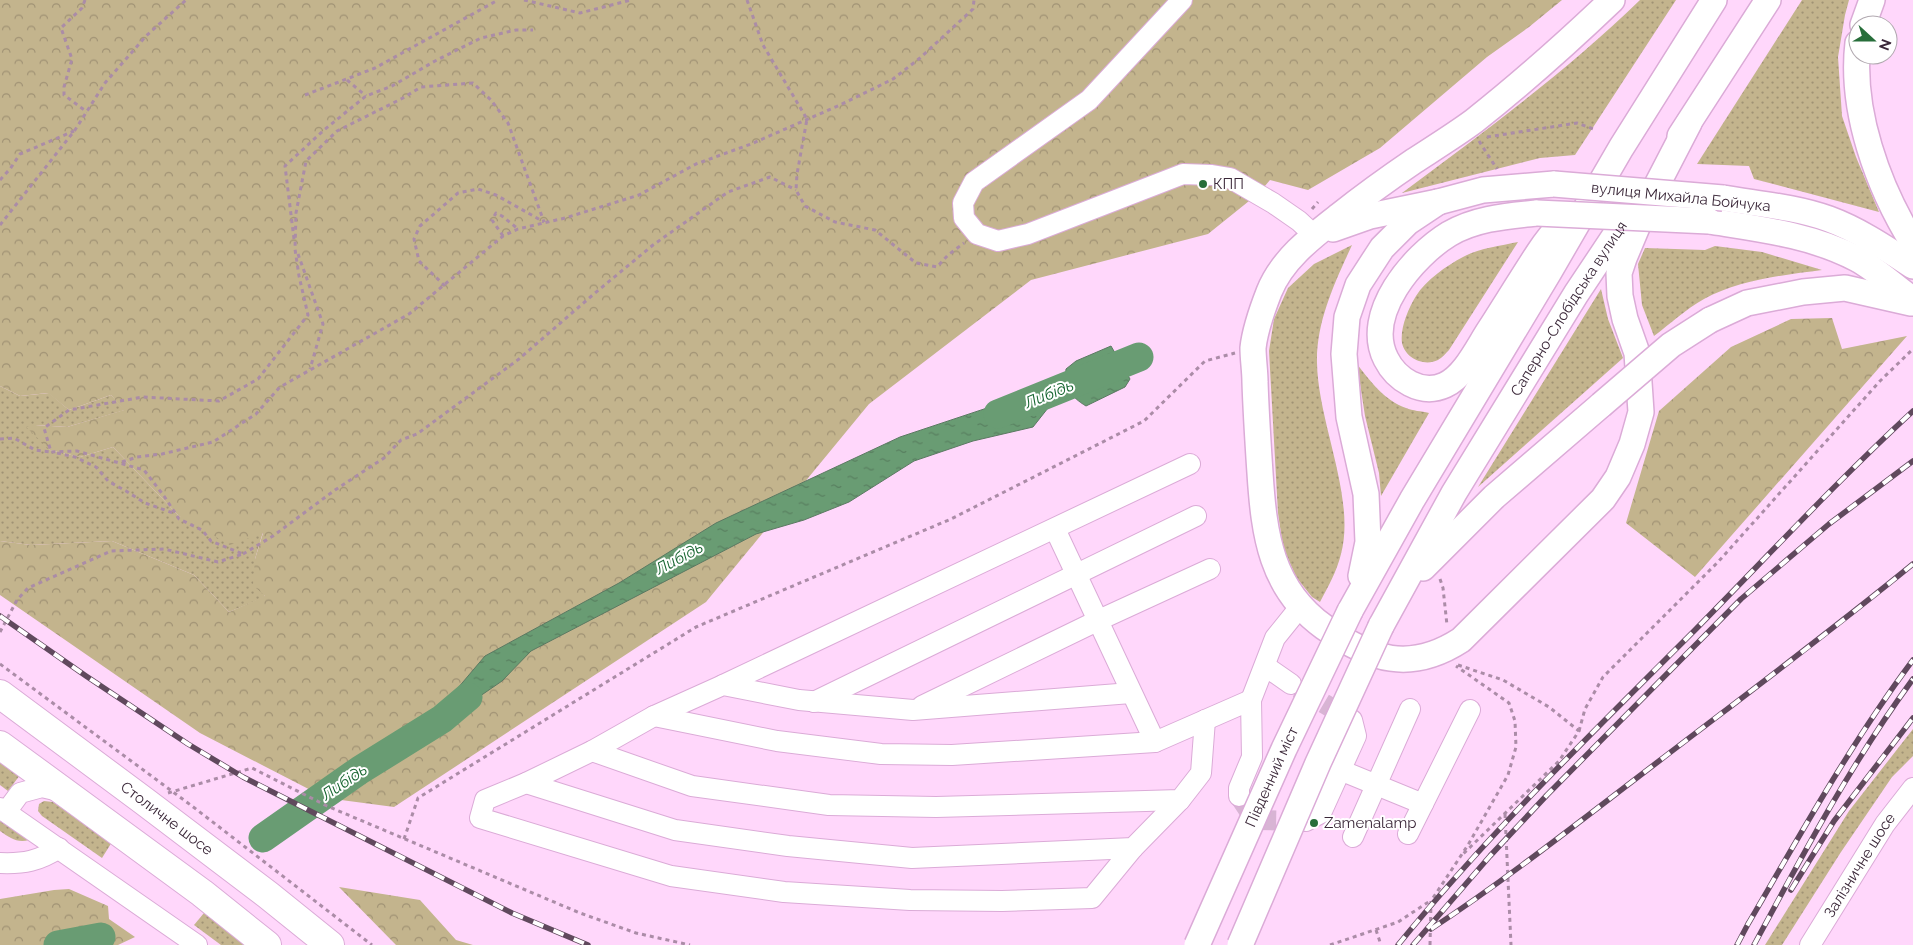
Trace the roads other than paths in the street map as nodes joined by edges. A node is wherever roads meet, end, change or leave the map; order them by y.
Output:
1 (1182, 0) edge
2 (1612, 0) edge
3 (1714, 0) edge
4 (1768, 0) edge
5 (1872, 0) edge
6 (1866, 15) edge
7 (1857, 65) edge
8 (1689, 123) junction
9 (1620, 148) junction
10 (1438, 202) junction
11 (1370, 216) junction
12 (1314, 235) junction
13 (1913, 243) edge
14 (1382, 248) junction
15 (1913, 266) edge
16 (1913, 302) edge
17 (1190, 464) dead end
18 (1196, 516) dead end
19 (1055, 529) junction
20 (1210, 569) dead end
21 (1076, 574) junction
22 (1397, 596) junction
23 (1354, 604) junction
24 (1300, 607) junction
25 (1099, 620) junction
26 (1265, 666) junction
27 (1291, 684) tunnel mouth
28 (723, 685) junction
29 (1131, 693) junction
30 (0, 694) edge
31 (1251, 700) junction
32 (814, 702) junction
33 (913, 710) junction
34 (1410, 710) dead end
35 (1470, 710) dead end
36 (654, 716) junction
37 (1205, 720) junction
38 (1352, 720) dead end
39 (1155, 742) junction
40 (0, 745) edge
41 (592, 750) junction
42 (1340, 770) junction
43 (526, 783) junction
44 (1376, 785) junction
45 (1913, 788) edge
46 (65, 792) junction
47 (1239, 796) dead end
48 (1180, 800) junction
49 (1422, 804) junction
50 (3, 810) edge
51 (1306, 821) tunnel mouth
52 (1408, 834) dead end
53 (1353, 838) dead end
54 (59, 848) junction
55 (1134, 848) junction
56 (0, 863) edge
57 (158, 917) junction
58 (172, 945) edge
59 (197, 945) edge
60 (267, 945) edge
61 (330, 945) edge
62 (1197, 945) edge
63 (1240, 945) edge
64 (1810, 945) edge

1 - 12 street
2 - 12 main road
3 - 9 main road
4 - 8 main road, Саперно-Слобідська вулиця
5 - 6 main road
7 - 13 main road
8 - 22 main road, Саперно-Слобідська вулиця
8 - 24 main road
9 - 16 main road, вулиця Михайла Бойчука, bridge
9 - 23 main road
10 - 11 main road, вулиця Михайла Бойчука
10 - 14 main road
10 - 15 main road, вулиця Михайла Бойчука, bridge
11 - 12 main road, вулиця Михайла Бойчука
11 - 14 main road
12 - 24 main road
14 - 23 main road
16 - 22 main road, bridge
17 - 19 street
18 - 21 street
19 - 21 street
19 - 28 street
20 - 25 street
21 - 25 street
21 - 32 street
22 - 63 main road, Саперно-Слобідська вулиця, bridge
23 - 62 main road, Південний міст, bridge
24 - 26 street
25 - 29 street
25 - 33 street
26 - 27 street
26 - 31 street
28 - 32 street
28 - 36 street
29 - 33 street
29 - 39 street
30 - 61 highway, Столичне шосе
31 - 37 street
31 - 47 street
32 - 33 street
34 - 44 street
35 - 49 street
36 - 39 street
36 - 41 street
37 - 39 street
37 - 48 street
38 - 42 street
40 - 46 highway
41 - 43 street
41 - 48 street
42 - 44 street
42 - 51 street
43 - 55 street
43 - 55 street
44 - 49 street
44 - 53 street
45 - 64 street, Залізничне шосе
46 - 50 street
46 - 60 highway
48 - 55 street
49 - 52 street
50 - 54 street
54 - 56 street
54 - 57 street
57 - 58 street
57 - 59 street

